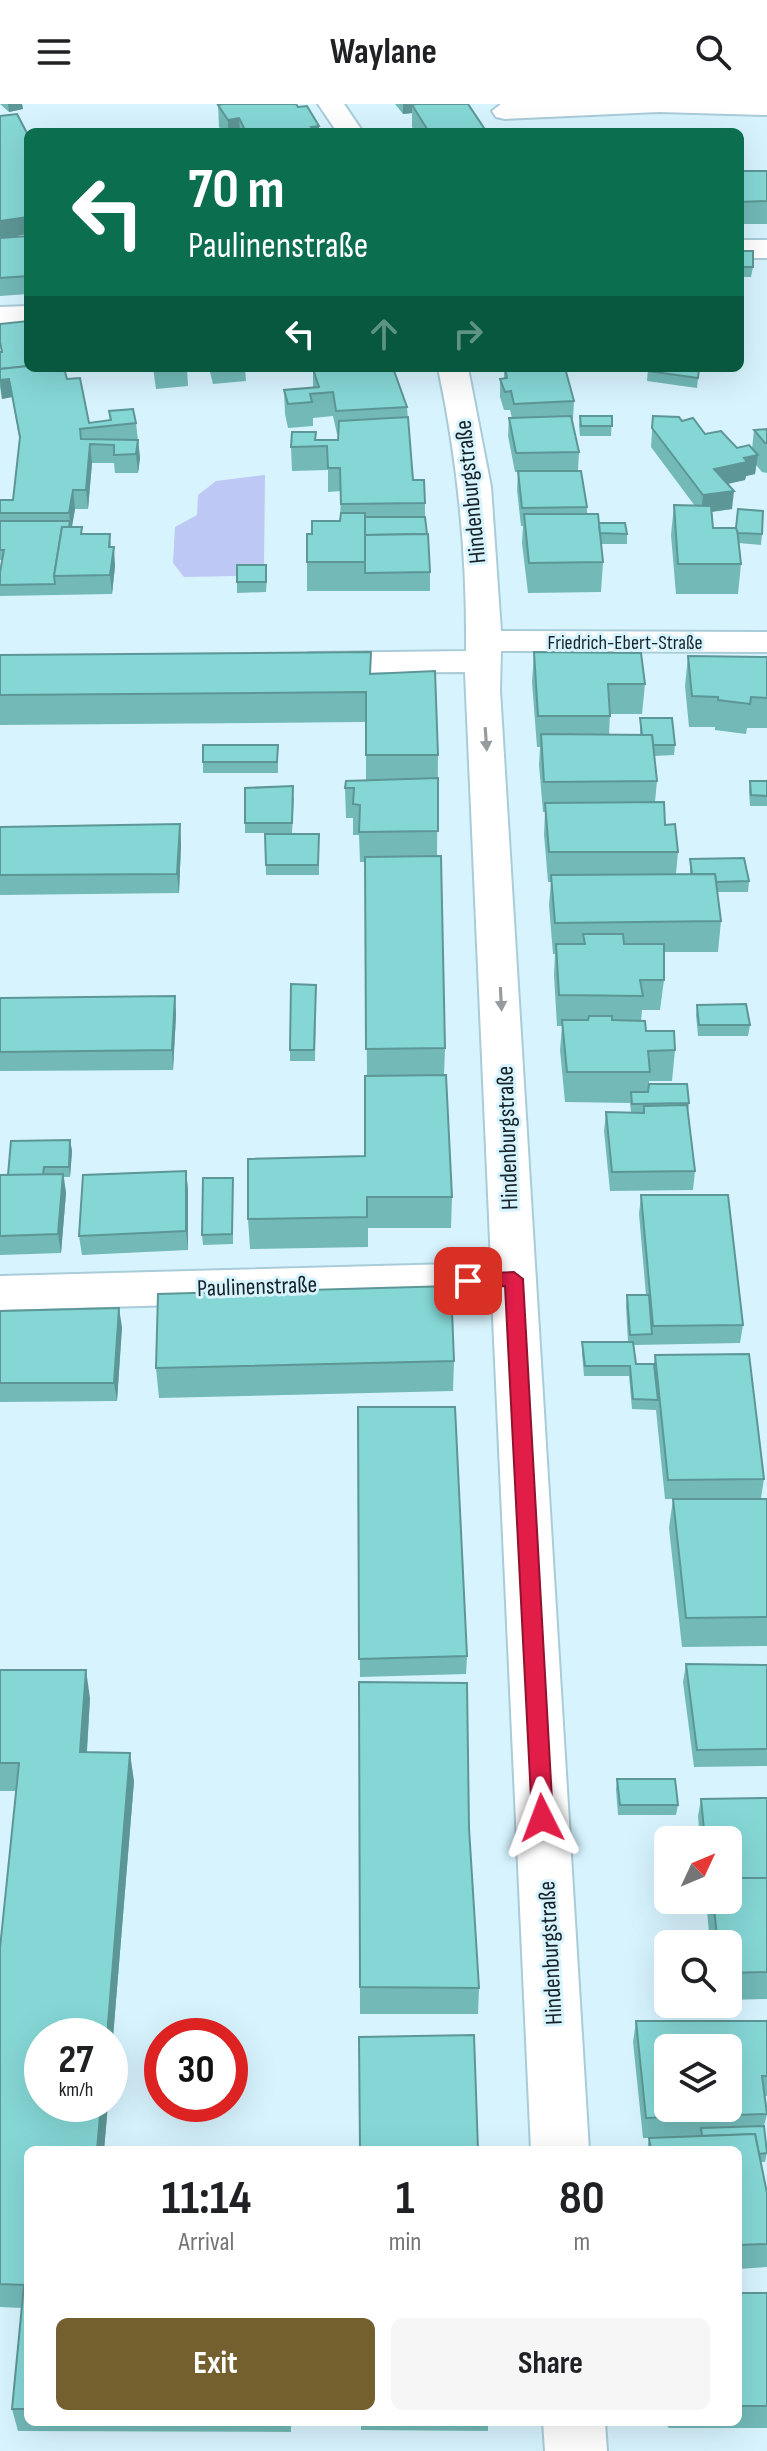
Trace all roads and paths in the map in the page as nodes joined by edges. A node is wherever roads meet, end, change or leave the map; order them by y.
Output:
1 (331, 104) edge
2 (659, 104) edge
3 (767, 107) edge
4 (505, 111) dead end
5 (347, 128) edge
6 (744, 249) edge
7 (767, 249) edge
8 (24, 315) edge
9 (0, 316) edge
10 (454, 372) edge
11 (767, 642) edge
12 (483, 651) junction
13 (270, 664) edge
14 (514, 1279) junction
15 (0, 1293) edge
16 (560, 2146) edge
17 (574, 2426) edge
18 (576, 2451) edge

1 - 5 street
2 - 3 street
2 - 4 street
6 - 7 street
8 - 9 street
10 - 12 street, Hindenburgstraße
11 - 12 street, Friedrich-Ebert-Straße
12 - 13 street, Friedrich-Ebert-Straße
12 -> 14 street, Hindenburgstraße
14 - 15 street, Paulinenstraße
14 - 16 street, Hindenburgstraße
17 - 18 street

